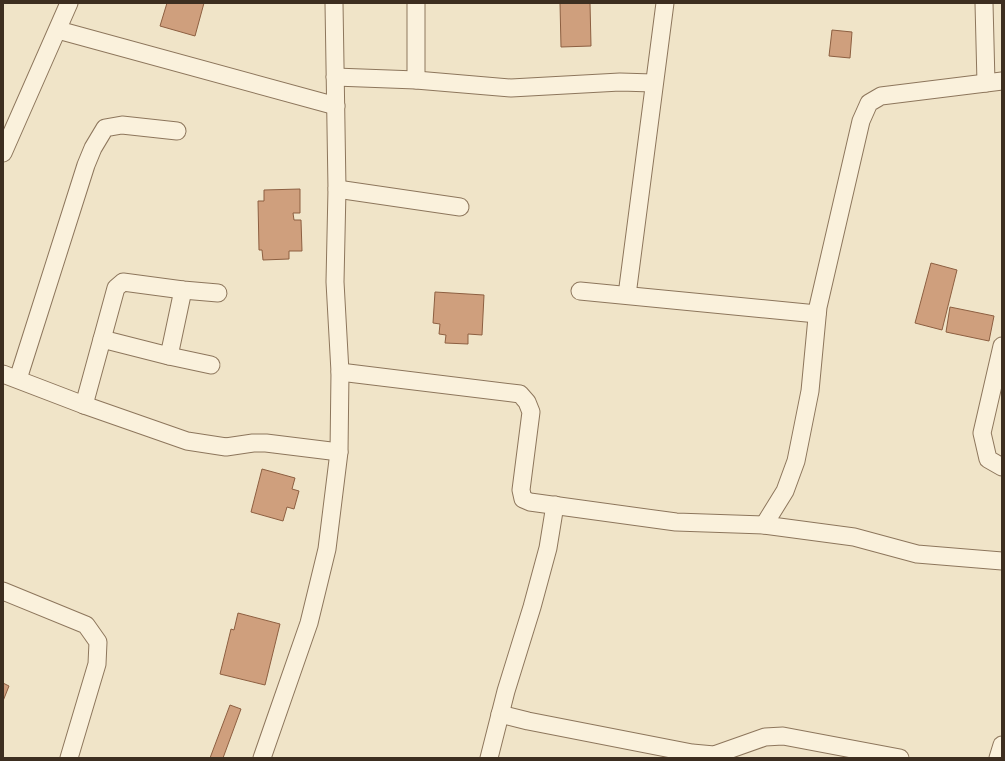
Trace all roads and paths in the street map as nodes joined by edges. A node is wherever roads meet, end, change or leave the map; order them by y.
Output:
1 (69, 3) edge
2 (334, 3) edge
3 (416, 3) edge
4 (665, 3) edge
5 (984, 3) edge
6 (58, 30) junction
7 (335, 77) junction
8 (416, 80) junction
9 (994, 82) edge
10 (654, 83) junction
11 (336, 106) junction
12 (177, 131) dead end
13 (3, 153) edge
14 (337, 188) junction
15 (460, 207) dead end
16 (183, 290) junction
17 (580, 291) dead end
18 (218, 293) dead end
19 (627, 295) junction
20 (817, 314) junction
21 (102, 339) junction
22 (1002, 346) edge
23 (168, 356) junction
24 (212, 365) dead end
25 (340, 372) junction
26 (11, 376) edge
27 (84, 405) junction
28 (339, 452) junction
29 (1002, 467) edge
30 (555, 505) junction
31 (764, 525) junction
32 (1002, 561) edge
33 (3, 591) edge
34 (500, 714) junction
35 (1002, 745) edge
36 (69, 758) edge
37 (262, 758) edge
38 (489, 758) edge
39 (900, 758) edge
40 (998, 758) edge

1 - 6 street
2 - 7 street
3 - 8 street
4 - 10 street
5 - 9 street
6 - 11 street
6 - 13 street
7 - 8 street
7 - 11 street
8 - 10 street
9 - 20 street
10 - 19 street
11 - 14 street
12 - 26 street
14 - 15 street
14 - 25 street
16 - 18 street
16 - 21 street
16 - 23 street
17 - 19 street
19 - 20 street
20 - 31 street
21 - 23 street
21 - 27 street
22 - 29 street
23 - 24 street
25 - 28 street
25 - 30 street
26 - 27 street
27 - 28 street
28 - 37 street
30 - 31 street
30 - 34 street
31 - 32 street
33 - 36 street
34 - 38 street
34 - 39 street
35 - 40 street

